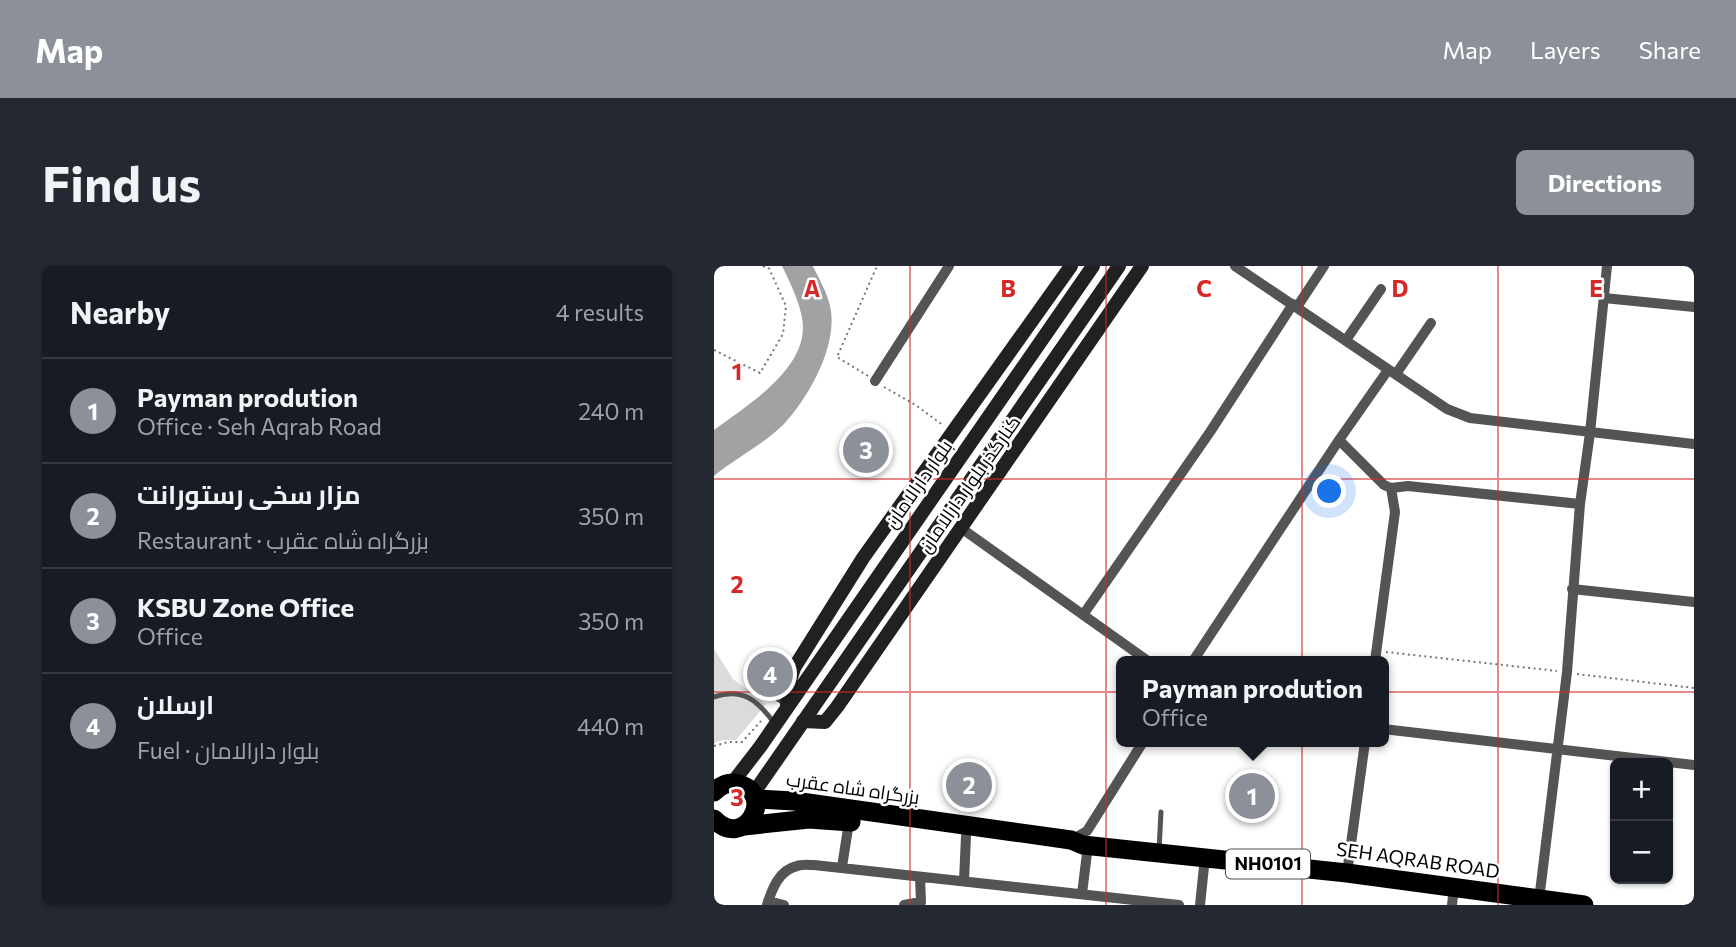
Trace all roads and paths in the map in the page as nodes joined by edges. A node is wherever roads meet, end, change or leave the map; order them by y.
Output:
1 (763, 266) edge
2 (949, 266) edge
3 (1071, 266) edge
4 (1093, 266) edge
5 (1119, 266) edge
6 (1142, 266) edge
7 (1235, 266) edge
8 (1324, 266) edge
9 (1607, 266) edge
10 (769, 268) edge
11 (1381, 289) dead end
12 (1604, 298) junction
13 (1295, 305) junction
14 (1694, 307) edge
15 (1431, 323) dead end
16 (1346, 340) junction
17 (714, 350) edge
18 (1392, 372) junction
19 (875, 382) dead end
20 (1590, 433) junction
21 (1339, 440) junction
22 (1694, 444) edge
23 (1391, 488) junction
24 (1580, 504) junction
25 (961, 528) junction
26 (1572, 589) junction
27 (1694, 602) edge
28 (1083, 615) junction
29 (1141, 656) edge
30 (1196, 656) edge
31 (1375, 656) edge
32 (1389, 657) edge
33 (788, 666) junction
34 (1567, 672) junction
35 (1694, 688) edge
36 (766, 691) junction
37 (714, 697) edge
38 (787, 705) junction
39 (771, 719) junction
40 (803, 721) junction
41 (1389, 730) edge
42 (714, 746) edge
43 (1140, 747) edge
44 (1364, 747) edge
45 (1558, 748) junction
46 (1694, 765) edge
47 (733, 782) junction
48 (714, 792) edge
49 (754, 796) junction
50 (1161, 812) dead end
51 (849, 822) junction
52 (716, 825) edge
53 (744, 826) junction
54 (966, 836) junction
55 (1078, 845) junction
56 (1159, 853) junction
57 (1205, 857) junction
58 (842, 867) junction
59 (1347, 873) junction
60 (920, 877) junction
61 (964, 881) junction
62 (1062, 892) junction
63 (1082, 894) junction
64 (1453, 896) edge
65 (1539, 900) junction
66 (768, 903) edge
67 (784, 905) edge
68 (904, 905) edge
69 (1056, 905) edge
70 (1179, 905) edge
71 (1200, 905) edge
72 (1584, 905) edge

1 - 10 path
2 - 19 street
3 - 33 main road
4 - 38 main road, بلوار دارالامان
5 - 40 main road
6 - 25 main road, کنارگذر بلوار دارالامان
7 - 13 street
8 - 13 street
9 - 12 street
10 - 17 path
11 - 16 street
12 - 14 street
12 - 20 street
13 - 16 street
13 - 28 street
15 - 18 street
16 - 18 street
18 - 20 street
18 - 21 street
20 - 22 street
20 - 24 street
21 - 23 street
21 - 30 street
23 - 24 street
23 - 31 street
24 - 26 street
25 - 28 street
25 - 40 main road, کنارگذر بلوار دارالامان
26 - 27 street
26 - 34 street
28 - 29 street
32 - 34 path
33 - 36 lane
33 - 36 lane
33 - 38 main road
34 - 35 path
34 - 45 street
36 - 38 lane
37 - 39 lane
38 - 39 main road, بلوار دارالامان
39 - 42 path
39 - 47 main road, بلوار دارالامان
40 - 49 main road
41 - 45 street
43 - 55 street
44 - 59 street
45 - 46 street
45 - 65 street
47 - 48 highway
47 - 49 highway, NH0101
49 - 53 highway
49 - 55 highway, بزرگراه شاه عقرب / NH0101
50 - 56 lane
51 - 53 highway, بزرگراه شاه عقرب / NH0101
51 - 54 highway, SEH AQRAB ROAD / NH0101
51 - 58 street
52 - 53 highway, NH0101
54 - 55 highway, SEH AQRAB ROAD / NH0101
54 - 61 street
55 - 56 highway, SEH AQRAB ROAD / NH0101
55 - 63 street
56 - 57 highway, SEH AQRAB ROAD / NH0101
57 - 59 highway, SEH AQRAB ROAD / NH0101
57 - 71 street
58 - 60 street
58 - 66 street
59 - 64 highway, SEH AQRAB ROAD / NH0101
60 - 61 street
60 - 68 street
61 - 62 street
62 - 63 street
62 - 69 street
63 - 70 street
64 - 65 highway, SEH AQRAB ROAD / NH0101
65 - 72 highway, NH0101
66 - 67 street

